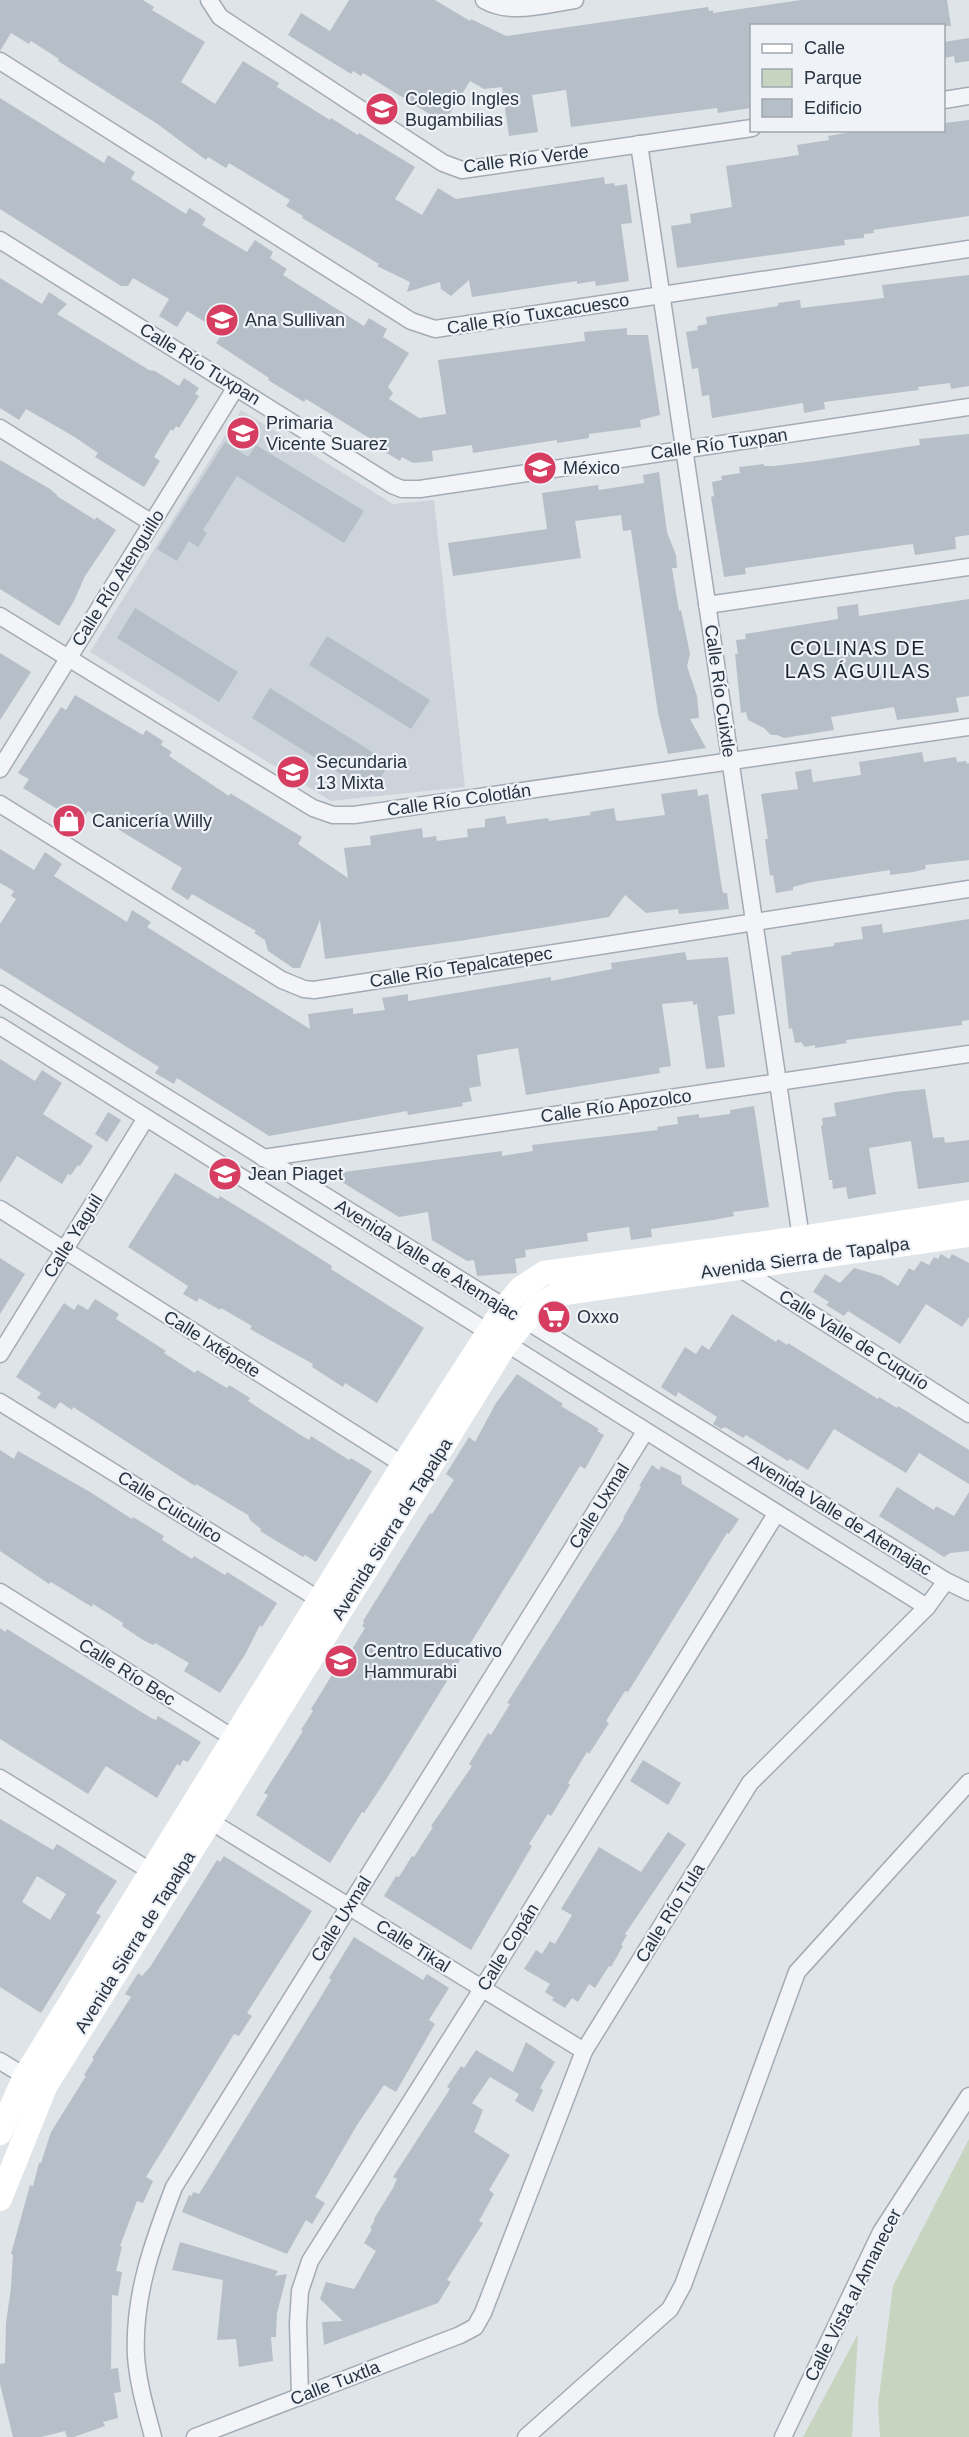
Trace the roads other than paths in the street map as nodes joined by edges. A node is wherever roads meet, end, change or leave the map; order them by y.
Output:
1 (208, 0) edge
2 (484, 0) edge
3 (575, 0) edge
4 (0, 61) edge
5 (969, 96) edge
6 (945, 100) edge
7 (750, 128) edge
8 (639, 144) junction
9 (0, 240) edge
10 (969, 249) edge
11 (660, 295) junction
12 (236, 387) junction
13 (969, 407) edge
14 (0, 428) edge
15 (684, 449) junction
16 (152, 523) junction
17 (969, 567) edge
18 (707, 605) junction
19 (0, 616) edge
20 (69, 658) junction
21 (969, 727) edge
22 (730, 762) junction
23 (0, 769) edge
24 (0, 804) edge
25 (969, 889) edge
26 (754, 921) junction
27 (0, 994) edge
28 (0, 1026) edge
29 (969, 1054) edge
30 (778, 1083) junction
31 (146, 1118) junction
32 (263, 1158) junction
33 (0, 1209) edge
34 (969, 1212) edge
35 (968, 1236) edge
36 (801, 1238) junction
37 (707, 1249) junction
38 (64, 1250) junction
39 (738, 1267) junction
40 (504, 1308) junction
41 (525, 1320) junction
42 (497, 1339) junction
43 (0, 1354) edge
44 (0, 1402) edge
45 (969, 1414) edge
46 (645, 1432) junction
47 (413, 1472) junction
48 (776, 1514) junction
49 (946, 1581) junction
50 (0, 1592) edge
51 (969, 1592) edge
52 (330, 1606) junction
53 (927, 1607) junction
54 (244, 1745) junction
55 (0, 1778) edge
56 (969, 1782) edge
57 (210, 1821) junction
58 (161, 1878) junction
59 (349, 1906) junction
60 (482, 1989) junction
61 (584, 2051) junction
62 (0, 2061) edge
63 (35, 2082) junction
64 (969, 2096) edge
65 (0, 2133) edge
66 (0, 2199) edge
67 (475, 2327) joint
68 (300, 2397) junction
69 (153, 2437) edge
70 (195, 2437) edge
71 (526, 2437) edge
72 (783, 2437) edge

1 - 8 street, Calle Río Verde
2 - 3 street
4 - 11 street, Calle Río Tuxcacuesco
5 - 6 street
7 - 8 street, Calle Río Verde
8 - 11 street, Calle Río Cuixtle
9 - 12 street, Calle Río Tuxpan
10 - 11 street, Calle Río Tuxcacuesco
11 - 15 street, Calle Río Cuixtle
12 - 15 street, Calle Río Tuxpan
12 - 16 street, Calle Río Atenguillo
13 - 15 street, Calle Río Tuxpan
14 - 16 street
15 - 18 street, Calle Río Cuixtle
16 - 20 street, Calle Río Atenguillo
17 - 18 street
18 - 22 street, Calle Río Cuixtle
19 - 20 street, Calle Río Colotlán
20 - 22 street, Calle Río Colotlán
20 - 23 street, Calle Río Atenguillo
21 - 22 street, Calle Río Colotlán
22 - 26 street, Calle Río Cuixtle
24 - 26 street, Calle Río Tepalcatepec
25 - 26 street, Calle Río Tepalcatepec
26 - 30 street, Calle Río Cuixtle
27 - 32 street, Avenida Valle de Atemajac
28 - 31 street, Avenida Valle de Atemajac
29 - 30 street, Calle Río Apozolco
30 - 32 street, Calle Río Apozolco
30 - 36 street, Calle Río Cuixtle
31 - 38 street, Calle Yaguil
31 - 42 street, Avenida Valle de Atemajac
32 - 40 street, Avenida Valle de Atemajac
33 - 38 street, Calle Ixtépete
34 - 36 street, Avenida Sierra de Tapalpa
35 - 39 street, Avenida Sierra de Tapalpa
36 - 37 street, Avenida Sierra de Tapalpa
37 - 39 street, Calle Valle de Cuquío
37 - 40 street, Avenida Sierra de Tapalpa
38 - 43 street, Calle Yaguil
38 - 47 street, Calle Ixtépete
39 - 41 street, Avenida Sierra de Tapalpa
39 - 45 street, Calle Valle de Cuquío
40 - 41 street, Avenida Valle de Atemajac
40 - 42 street, Avenida Sierra de Tapalpa
41 - 42 street, Avenida Sierra de Tapalpa
41 - 49 street, Avenida Valle de Atemajac
42 - 46 street, Avenida Valle de Atemajac
42 - 47 street, Avenida Sierra de Tapalpa
44 - 52 street, Calle Cuicuilco
46 - 48 street, Avenida Valle de Atemajac
46 - 59 street, Calle Uxmal
47 - 52 street, Avenida Sierra de Tapalpa
48 - 53 street, Avenida Valle de Atemajac
48 - 60 street, Calle Copán
49 - 51 street
49 - 53 street, Calle Río Tula
50 - 54 street, Calle Río Bec
52 - 54 street, Avenida Sierra de Tapalpa
53 - 61 street, Calle Río Tula
54 - 57 street, Avenida Sierra de Tapalpa
54 - 58 street, Avenida Sierra de Tapalpa
55 - 58 street
56 - 71 street
57 - 58 street, Avenida Sierra de Tapalpa
57 - 59 street, Calle Tikal
58 - 63 street, Avenida Sierra de Tapalpa
59 - 60 street, Calle Tikal
59 - 69 street, Calle Uxmal
60 - 61 street, Calle Tikal
60 - 68 street, Calle Copán
61 - 67 street, Calle Río Tula
62 - 63 street
63 - 65 street, Avenida Sierra de Tapalpa
63 - 66 street, Avenida Sierra de Tapalpa
64 - 72 street, Calle Vista al Amanecer
67 - 68 street, Calle Tuxtla
68 - 70 street, Calle Tuxtla

